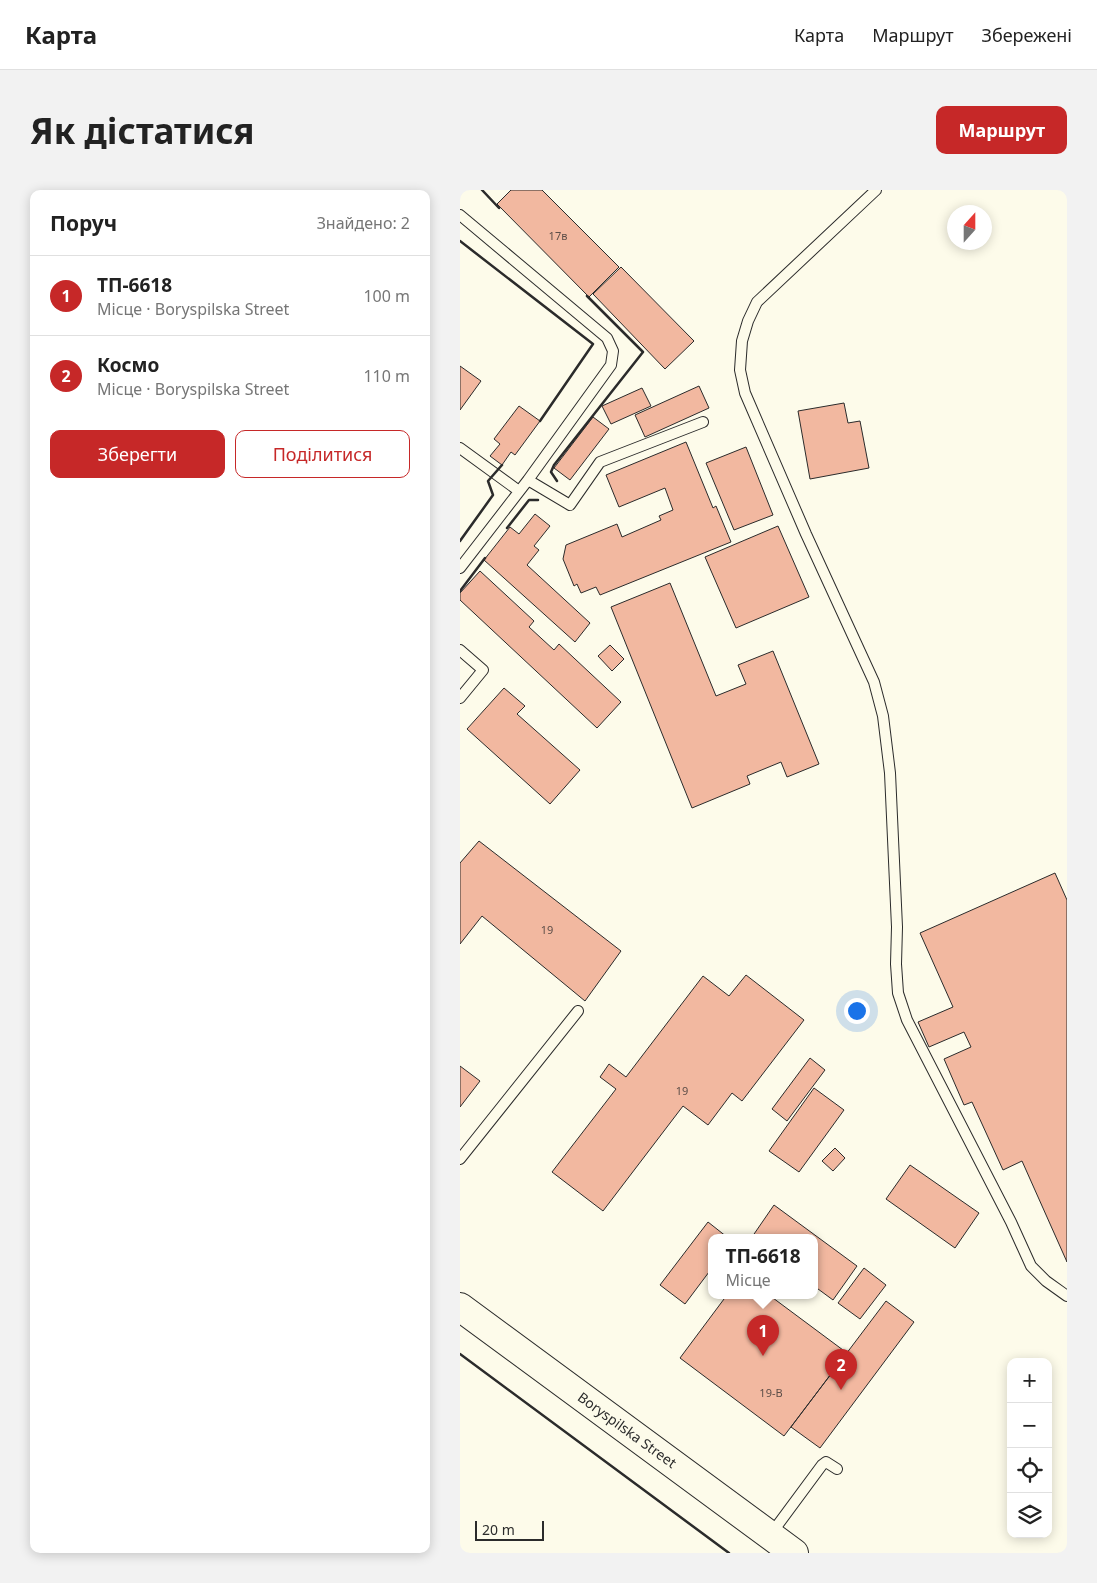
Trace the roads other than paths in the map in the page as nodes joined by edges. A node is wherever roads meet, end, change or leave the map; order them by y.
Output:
1 (876, 190) edge
2 (460, 216) edge
3 (703, 422) dead end
4 (460, 448) edge
5 (528, 480) junction
6 (519, 491) junction
7 (460, 568) edge
8 (460, 650) edge
9 (460, 698) edge
10 (578, 1011) dead end
11 (460, 1159) edge
12 (1067, 1296) edge
13 (460, 1307) edge
14 (837, 1469) dead end
15 (770, 1535) junction
16 (794, 1553) edge

1 - 12 lane
2 - 5 lane
3 - 5 lane
4 - 6 lane
5 - 6 lane
6 - 7 lane
8 - 9 lane
10 - 11 lane
13 - 15 main road, Boryspilska Street
14 - 15 lane
15 - 16 main road, Boryspilska Street

